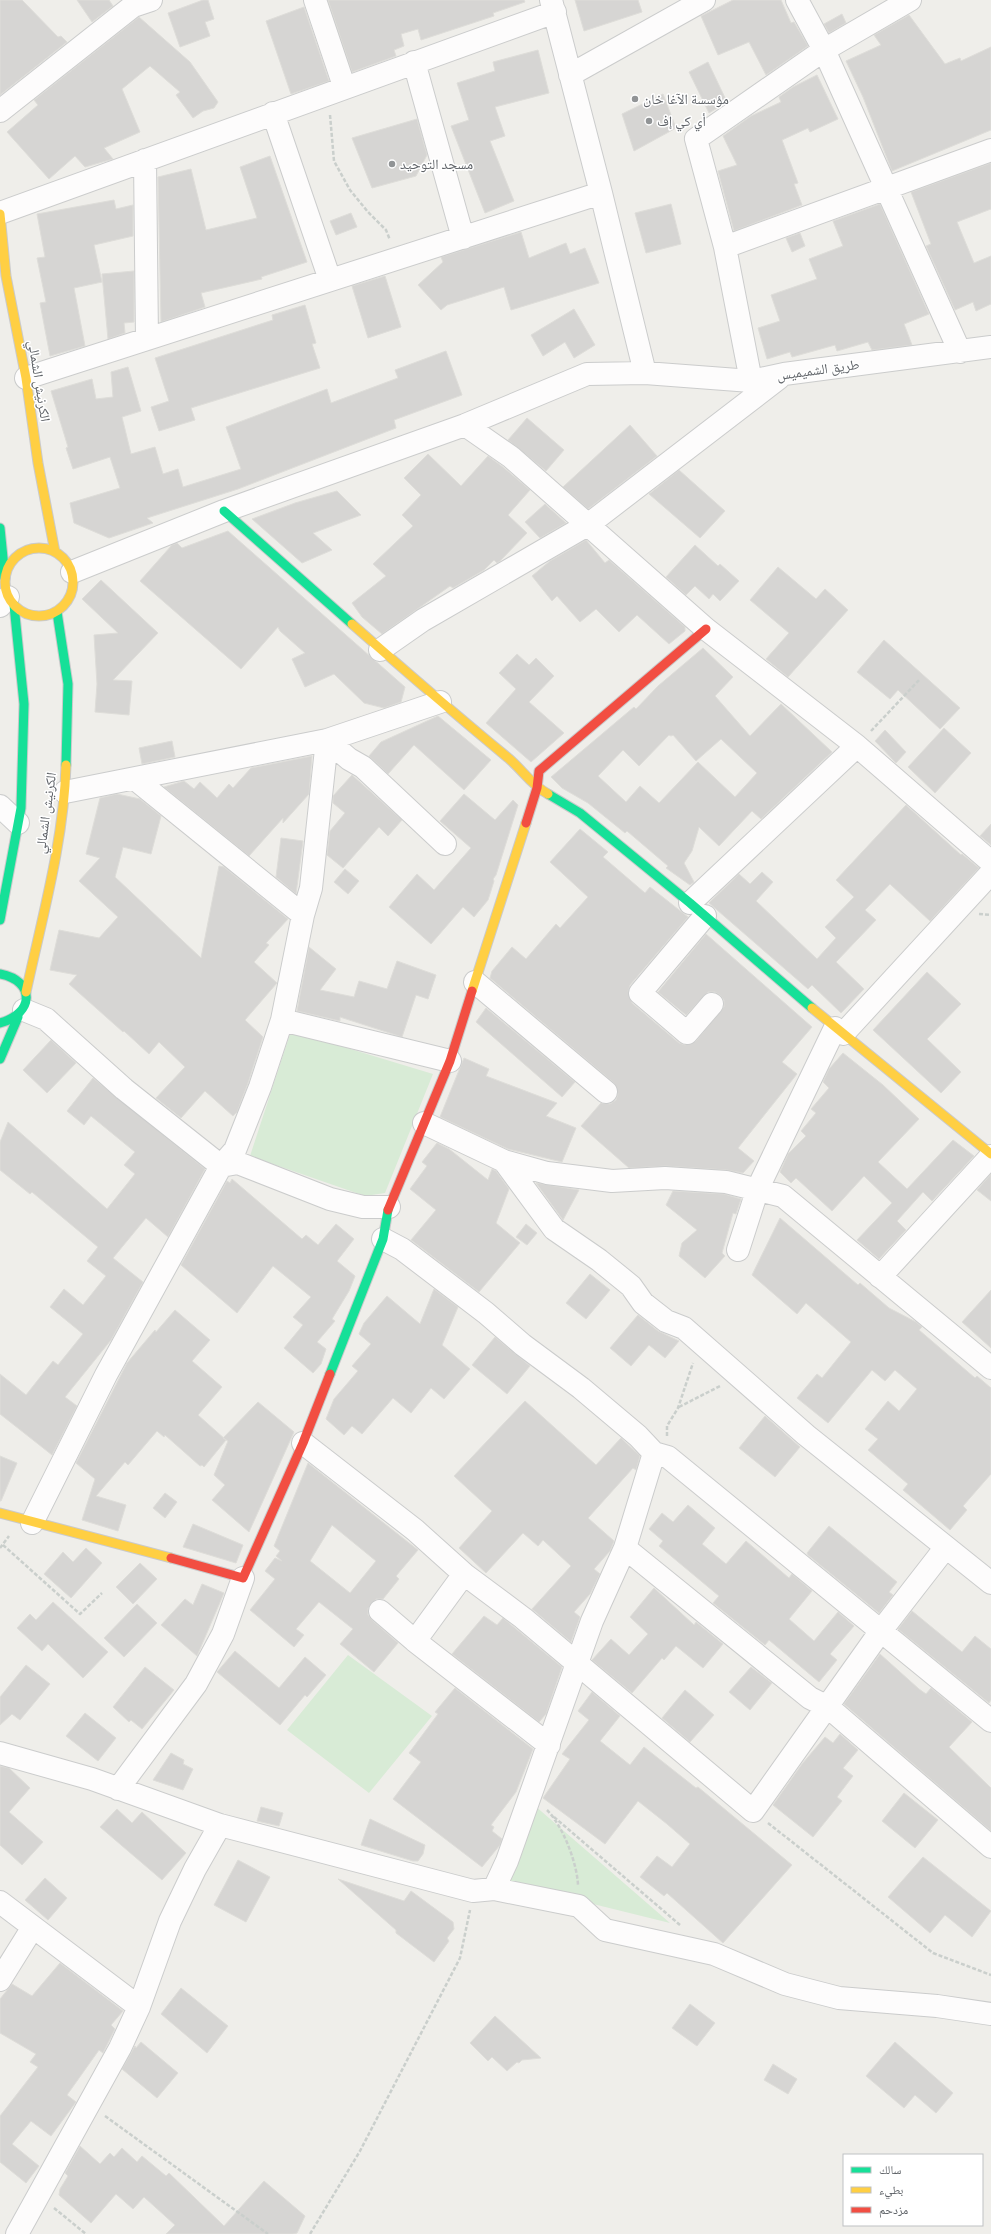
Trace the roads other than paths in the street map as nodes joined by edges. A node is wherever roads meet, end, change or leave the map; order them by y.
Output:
1 (151, 0) edge
2 (315, 0) edge
3 (704, 0) edge
4 (797, 0) edge
5 (910, 0) edge
6 (553, 6) edge
7 (824, 50) junction
8 (414, 62) junction
9 (570, 75) junction
10 (337, 89) junction
11 (0, 111) edge
12 (273, 113) junction
13 (991, 150) edge
14 (145, 160) junction
15 (887, 187) junction
16 (601, 194) junction
17 (0, 213) edge
18 (463, 238) junction
19 (725, 247) junction
20 (330, 280) junction
21 (147, 339) junction
22 (991, 347) edge
23 (960, 352) junction
24 (645, 373) junction
25 (784, 374) junction
26 (26, 378) junction
27 (751, 381) junction
28 (465, 425) junction
29 (224, 511) junction
30 (588, 524) junction
31 (0, 528) edge
32 (55, 552) junction
33 (72, 572) junction
34 (7, 597) edge
35 (57, 612) junction
36 (706, 629) junction
37 (380, 650) junction
38 (440, 702) junction
39 (327, 740) junction
40 (857, 746) junction
41 (134, 780) junction
42 (537, 788) junction
43 (65, 792) junction
44 (0, 806) edge
45 (18, 823) junction
46 (445, 844) dead end
47 (991, 862) edge
48 (991, 873) edge
49 (698, 910) junction
50 (303, 915) junction
51 (0, 920) edge
52 (0, 974) edge
53 (475, 982) junction
54 (712, 1004) dead end
55 (23, 1006) junction
56 (282, 1020) junction
57 (0, 1023) edge
58 (839, 1031) junction
59 (0, 1059) edge
60 (450, 1061) junction
61 (606, 1092) dead end
62 (424, 1123) junction
63 (989, 1150) edge
64 (504, 1161) junction
65 (221, 1166) junction
66 (758, 1188) junction
67 (389, 1207) junction
68 (383, 1239) junction
69 (738, 1250) dead end
70 (880, 1276) junction
71 (991, 1368) edge
72 (303, 1443) junction
73 (661, 1455) junction
74 (0, 1513) edge
75 (32, 1523) junction
76 (946, 1547) junction
77 (625, 1548) junction
78 (464, 1574) junction
79 (244, 1578) junction
80 (991, 1583) edge
81 (380, 1611) dead end
82 (880, 1632) junction
83 (415, 1641) junction
84 (578, 1665) junction
85 (828, 1707) junction
86 (991, 1721) edge
87 (549, 1745) junction
88 (0, 1753) edge
89 (118, 1789) junction
90 (220, 1825) junction
91 (991, 1846) edge
92 (494, 1888) junction
93 (0, 1902) edge
94 (33, 1927) junction
95 (0, 1980) edge
96 (139, 2007) junction
97 (991, 2014) edge
98 (17, 2234) edge

1 - 11 street
2 - 10 street
3 - 9 street
4 - 7 street
5 - 7 street
6 - 8 street
6 - 9 street
7 - 15 street
7 - 19 street
8 - 10 street
8 - 18 street
9 - 16 street
10 - 12 street
12 - 14 street
12 - 20 street
13 - 15 street
14 - 17 street
14 - 21 street
15 - 19 street
15 - 23 street
16 - 18 street
16 - 24 street
17 - 26 street, الكرنيش الشمالي
18 - 20 street
19 - 27 street
20 - 21 street
21 - 26 street
22 - 23 street, طريق الشميميس
23 - 25 street, طريق الشميميس
24 - 27 street, طريق الشميميس
24 - 28 street, طريق الشميميس
25 - 27 street, طريق الشميميس
25 - 30 street
26 - 32 street, الكرنيش الشمالي
28 - 29 street, طريق الشميميس
28 - 30 street
29 - 33 street, طريق الشميميس
29 - 37 street
30 - 36 street
30 - 37 street
31 - 34 street, الكرنيش الشمالي
32 - 33 street
32 - 34 street
33 - 35 street
34 - 35 street
34 - 45 street, الكرنيش الشمالي
35 - 43 street, الكرنيش الشمالي
36 - 40 street
36 - 42 street
37 - 38 street
38 - 39 street
38 - 42 street
39 - 41 street
39 - 46 street
39 - 50 street
40 - 47 street
40 - 49 street
41 - 43 street
41 - 50 street
42 - 49 street
42 - 53 street
43 - 55 street, الكرنيش الشمالي
44 - 45 street
45 - 51 street, الكرنيش الشمالي
48 - 58 street
49 - 54 street
49 - 58 street
50 - 56 street
52 - 55 street
53 - 60 street
53 - 61 street
55 - 57 street
55 - 59 street, الكرنيش الشمالي
55 - 65 street
56 - 60 street
56 - 65 street
58 - 63 street
58 - 66 street
60 - 62 street
62 - 64 street
62 - 67 street
63 - 70 street
64 - 66 street
64 - 76 street
65 - 67 street
65 - 75 street
66 - 69 street
66 - 70 street
67 - 68 street
68 - 72 street
68 - 73 street
70 - 71 street
72 - 78 street
72 - 79 street
73 - 77 street
73 - 82 street
74 - 75 street
75 - 79 street
76 - 80 street
76 - 82 street
77 - 84 street
77 - 85 street
78 - 83 street
78 - 84 street
79 - 89 street
81 - 83 street
82 - 85 street
82 - 86 street
83 - 87 street
84 - 85 street
84 - 87 street
85 - 91 street
87 - 92 street
88 - 89 street
89 - 90 street
90 - 92 street
90 - 96 street
92 - 97 street
93 - 94 street
94 - 95 street
94 - 96 street
96 - 98 street

